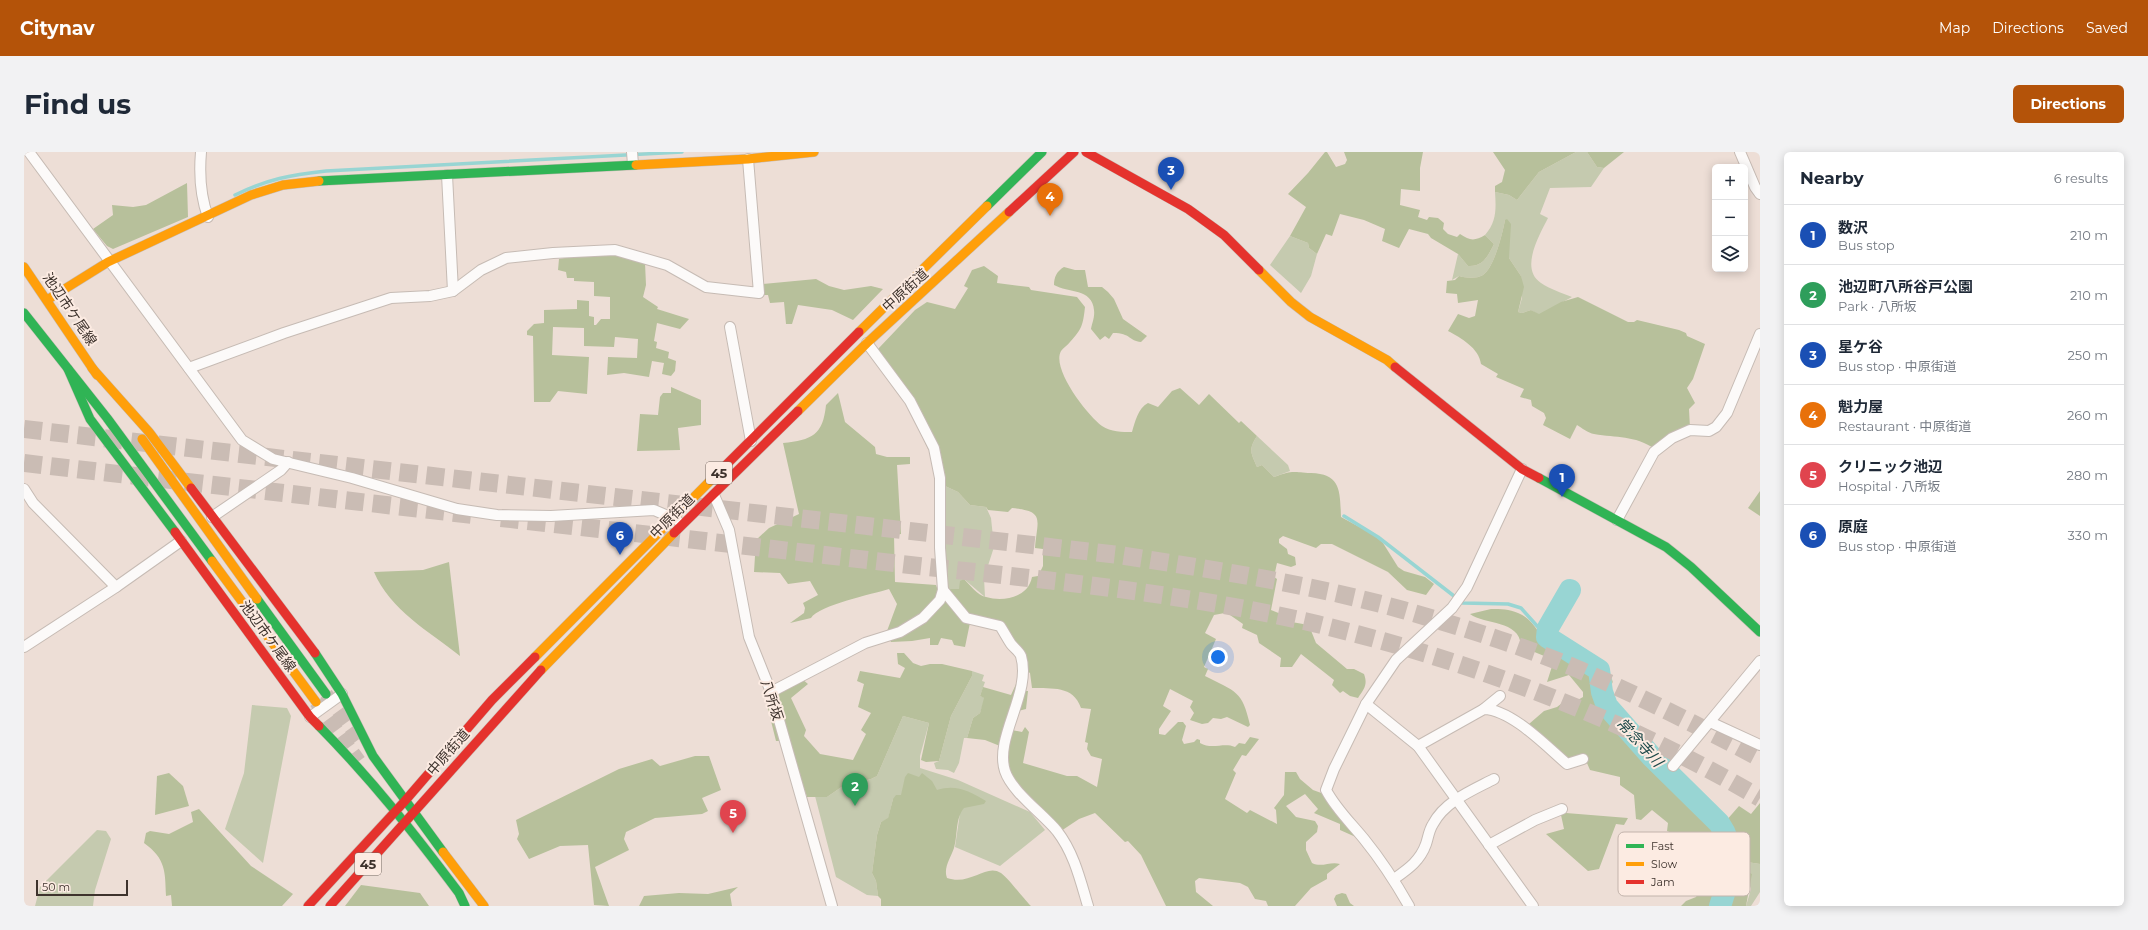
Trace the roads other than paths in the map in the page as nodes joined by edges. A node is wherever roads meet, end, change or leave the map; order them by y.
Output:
1 (29, 152) edge
2 (201, 152) edge
3 (632, 152) edge
4 (814, 152) edge
5 (1042, 152) edge
6 (1074, 152) edge
7 (1086, 152) edge
8 (1740, 152) edge
9 (748, 159) junction
10 (633, 164) junction
11 (447, 175) junction
12 (1760, 194) edge
13 (208, 216) junction
14 (108, 262) junction
15 (24, 267) edge
16 (453, 291) junction
17 (47, 300) junction
18 (24, 314) edge
19 (730, 327) dead end
20 (1760, 334) edge
21 (867, 343) junction
22 (92, 368) junction
23 (189, 368) junction
24 (68, 369) junction
25 (751, 441) junction
26 (288, 462) junction
27 (1522, 469) junction
28 (24, 489) edge
29 (714, 495) junction
30 (212, 518) junction
31 (674, 518) junction
32 (1617, 520) junction
33 (682, 525) junction
34 (181, 541) junction
35 (116, 587) junction
36 (943, 590) junction
37 (1760, 632) edge
38 (24, 647) edge
39 (1760, 661) edge
40 (771, 692) junction
41 (326, 694) tunnel mouth
42 (342, 694) junction
43 (1500, 696) dead end
44 (316, 702) tunnel mouth
45 (1366, 704) junction
46 (1484, 709) junction
47 (310, 717) junction
48 (1710, 722) junction
49 (1760, 745) edge
50 (1418, 746) junction
51 (1583, 759) dead end
52 (1673, 766) dead end
53 (1494, 779) dead end
54 (1456, 799) junction
55 (404, 802) junction
56 (1562, 808) dead end
57 (396, 811) junction
58 (413, 815) junction
59 (406, 822) junction
60 (1489, 845) junction
61 (1394, 880) junction
62 (308, 906) edge
63 (330, 906) edge
64 (465, 906) edge
65 (484, 906) edge
66 (832, 906) edge
67 (1088, 906) edge
68 (1409, 906) edge
69 (1533, 906) edge

1 - 14 street
2 - 13 street
3 - 10 street
4 - 9 street
5 - 25 street, 中原街道 / 45
6 - 21 street, 中原街道 / 45
7 - 27 street
8 - 12 street
9 - 10 street
9 - 16 street
10 - 11 street
11 - 13 street
11 - 16 street
13 - 14 street
14 - 17 street
14 - 23 street
15 - 17 street, 池辺市ケ尾線
16 - 23 street
17 - 22 street, 池辺市ケ尾線
18 - 24 street, 池辺市ケ尾線
19 - 25 street
20 - 32 street
21 - 29 street, 中原街道 / 45
21 - 36 street
22 - 30 street, 池辺市ケ尾線
22 - 41 street, 池辺市ケ尾線
23 - 26 street
24 - 34 street, 池辺市ケ尾線
24 - 44 street, 池辺市ケ尾線
25 - 31 street, 中原街道 / 45
26 - 30 street
26 - 31 street
27 - 32 street
27 - 45 street
28 - 35 street
29 - 33 street, 中原街道 / 45
29 - 40 street, 八所坂
30 - 42 street, 池辺市ケ尾線
31 - 33 street
31 - 55 street, 中原街道 / 45
32 - 37 street
33 - 58 street, 中原街道 / 45
34 - 35 street
34 - 47 street, 池辺市ケ尾線
35 - 38 street
36 - 40 street
36 - 67 street
39 - 48 street
40 - 66 street, 八所坂
42 - 47 street
42 - 55 street, 池辺市ケ尾線
43 - 46 street
45 - 50 street
45 - 61 street
46 - 50 street
46 - 51 street
47 - 57 street, 池辺市ケ尾線
48 - 49 street
48 - 52 street
50 - 54 street
53 - 54 street
54 - 60 street
54 - 61 street
55 - 57 street, 中原街道 / 45
55 - 58 street, 池辺市ケ尾線
56 - 60 street
57 - 59 street, 池辺市ケ尾線
57 - 62 street, 中原街道 / 45
58 - 59 street, 中原街道 / 45
58 - 65 street, 池辺市ケ尾線
59 - 63 street, 中原街道 / 45
59 - 64 street, 池辺市ケ尾線
60 - 69 street
61 - 68 street

